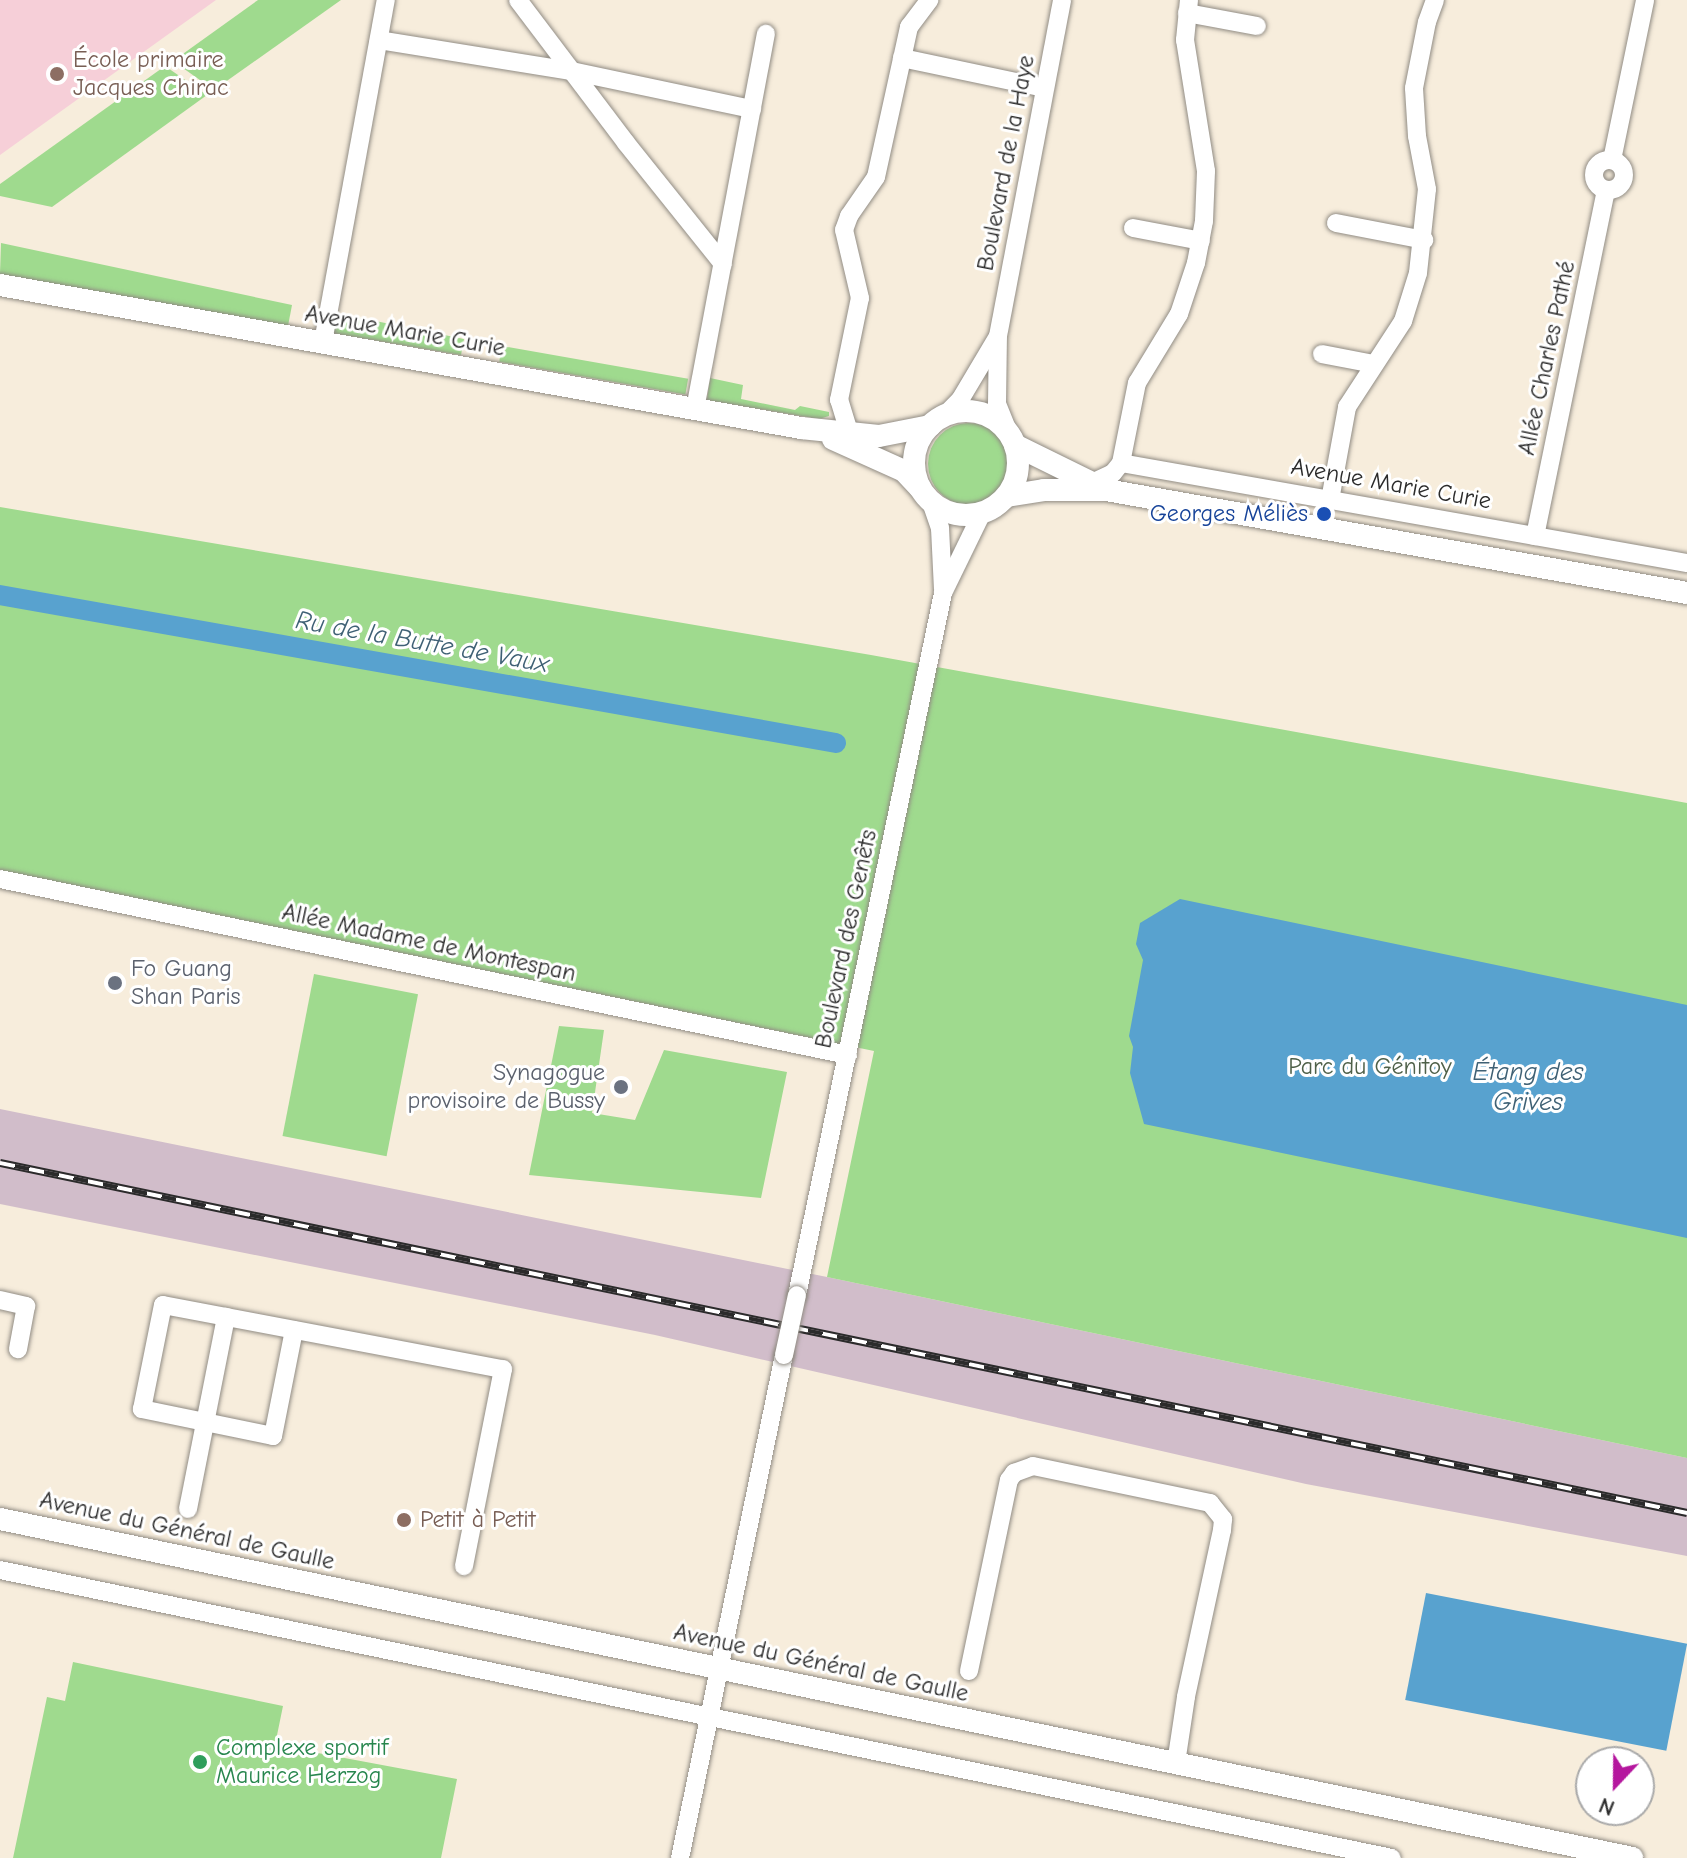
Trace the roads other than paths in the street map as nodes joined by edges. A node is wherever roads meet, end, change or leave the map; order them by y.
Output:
1 (386, 0) edge
2 (518, 0) edge
3 (929, 0) edge
4 (1062, 0) edge
5 (1435, 0) edge
6 (1645, 0) edge
7 (1188, 7) edge
8 (1257, 26) dead end
9 (766, 34) dead end
10 (379, 40) junction
11 (902, 58) junction
12 (571, 71) junction
13 (1044, 88) junction
14 (752, 109) junction
15 (1336, 223) dead end
16 (1133, 228) dead end
17 (1424, 240) junction
18 (1201, 241) junction
19 (723, 264) junction
20 (0, 285) edge
21 (998, 336) junction
22 (323, 342) junction
23 (1322, 354) dead end
24 (1374, 364) junction
25 (695, 409) junction
26 (937, 421) junction
27 (801, 428) junction
28 (849, 432) junction
29 (1012, 438) junction
30 (1121, 463) junction
31 (1099, 486) junction
32 (926, 495) junction
33 (1007, 496) junction
34 (1330, 500) junction
35 (982, 513) junction
36 (1535, 536) junction
37 (1687, 563) edge
38 (943, 593) junction
39 (1687, 593) edge
40 (0, 879) edge
41 (848, 1055) junction
42 (0, 1300) edge
43 (226, 1317) junction
44 (294, 1330) junction
45 (18, 1349) dead end
46 (205, 1422) junction
47 (188, 1509) dead end
48 (0, 1519) edge
49 (464, 1566) dead end
50 (0, 1570) edge
51 (719, 1668) junction
52 (969, 1671) dead end
53 (708, 1717) junction
54 (1176, 1763) junction
55 (680, 1858) edge
56 (1392, 1858) edge
57 (1632, 1858) edge

1 - 10 street
2 - 12 street
3 - 11 street
4 - 13 street, Boulevard de la Haye
5 - 17 street
6 - 36 street, Allée Charles Pathé
7 - 8 street
7 - 18 street
9 - 14 street
10 - 12 street
10 - 22 street
11 - 13 street
11 - 28 street
12 - 14 street
12 - 19 street
13 - 21 street, Boulevard de la Haye
14 - 19 street
15 - 17 street
16 - 18 street
17 - 24 street
18 - 30 street
19 - 25 street
20 - 22 main road, Avenue Marie Curie
21 - 26 street, Boulevard de la Haye
21 - 29 street, Boulevard de la Haye
22 - 25 main road, Avenue Marie Curie
23 - 24 street
24 - 34 street
25 - 27 main road, Avenue Marie Curie
26 - 28 main road, Avenue Marie Curie
26 - 29 main road
26 - 32 main road
27 - 28 main road, Avenue Marie Curie
27 - 32 main road, Avenue Marie Curie
29 - 31 main road
29 - 33 main road
30 - 31 street
30 - 34 street, Avenue Marie Curie
31 - 33 main road
31 - 39 main road
32 - 35 main road
32 - 38 street, Boulevard des Genêts
33 - 35 main road
34 - 36 street, Avenue Marie Curie
35 - 38 street, Boulevard des Genêts
36 - 37 street, Avenue Marie Curie
38 - 41 street, Boulevard des Genêts
40 - 41 street, Allée Madame de Montespan
41 - 51 street, Boulevard des Genêts, bridge
42 - 45 street
43 - 44 street
43 - 46 street
43 - 46 street
44 - 46 street
44 - 49 street
46 - 47 street
48 - 51 main road, Avenue du Général de Gaulle
50 - 53 street
51 - 53 street
51 - 54 main road, Avenue du Général de Gaulle
52 - 54 street
53 - 55 street
53 - 56 street
54 - 57 main road, Avenue du Général de Gaulle

